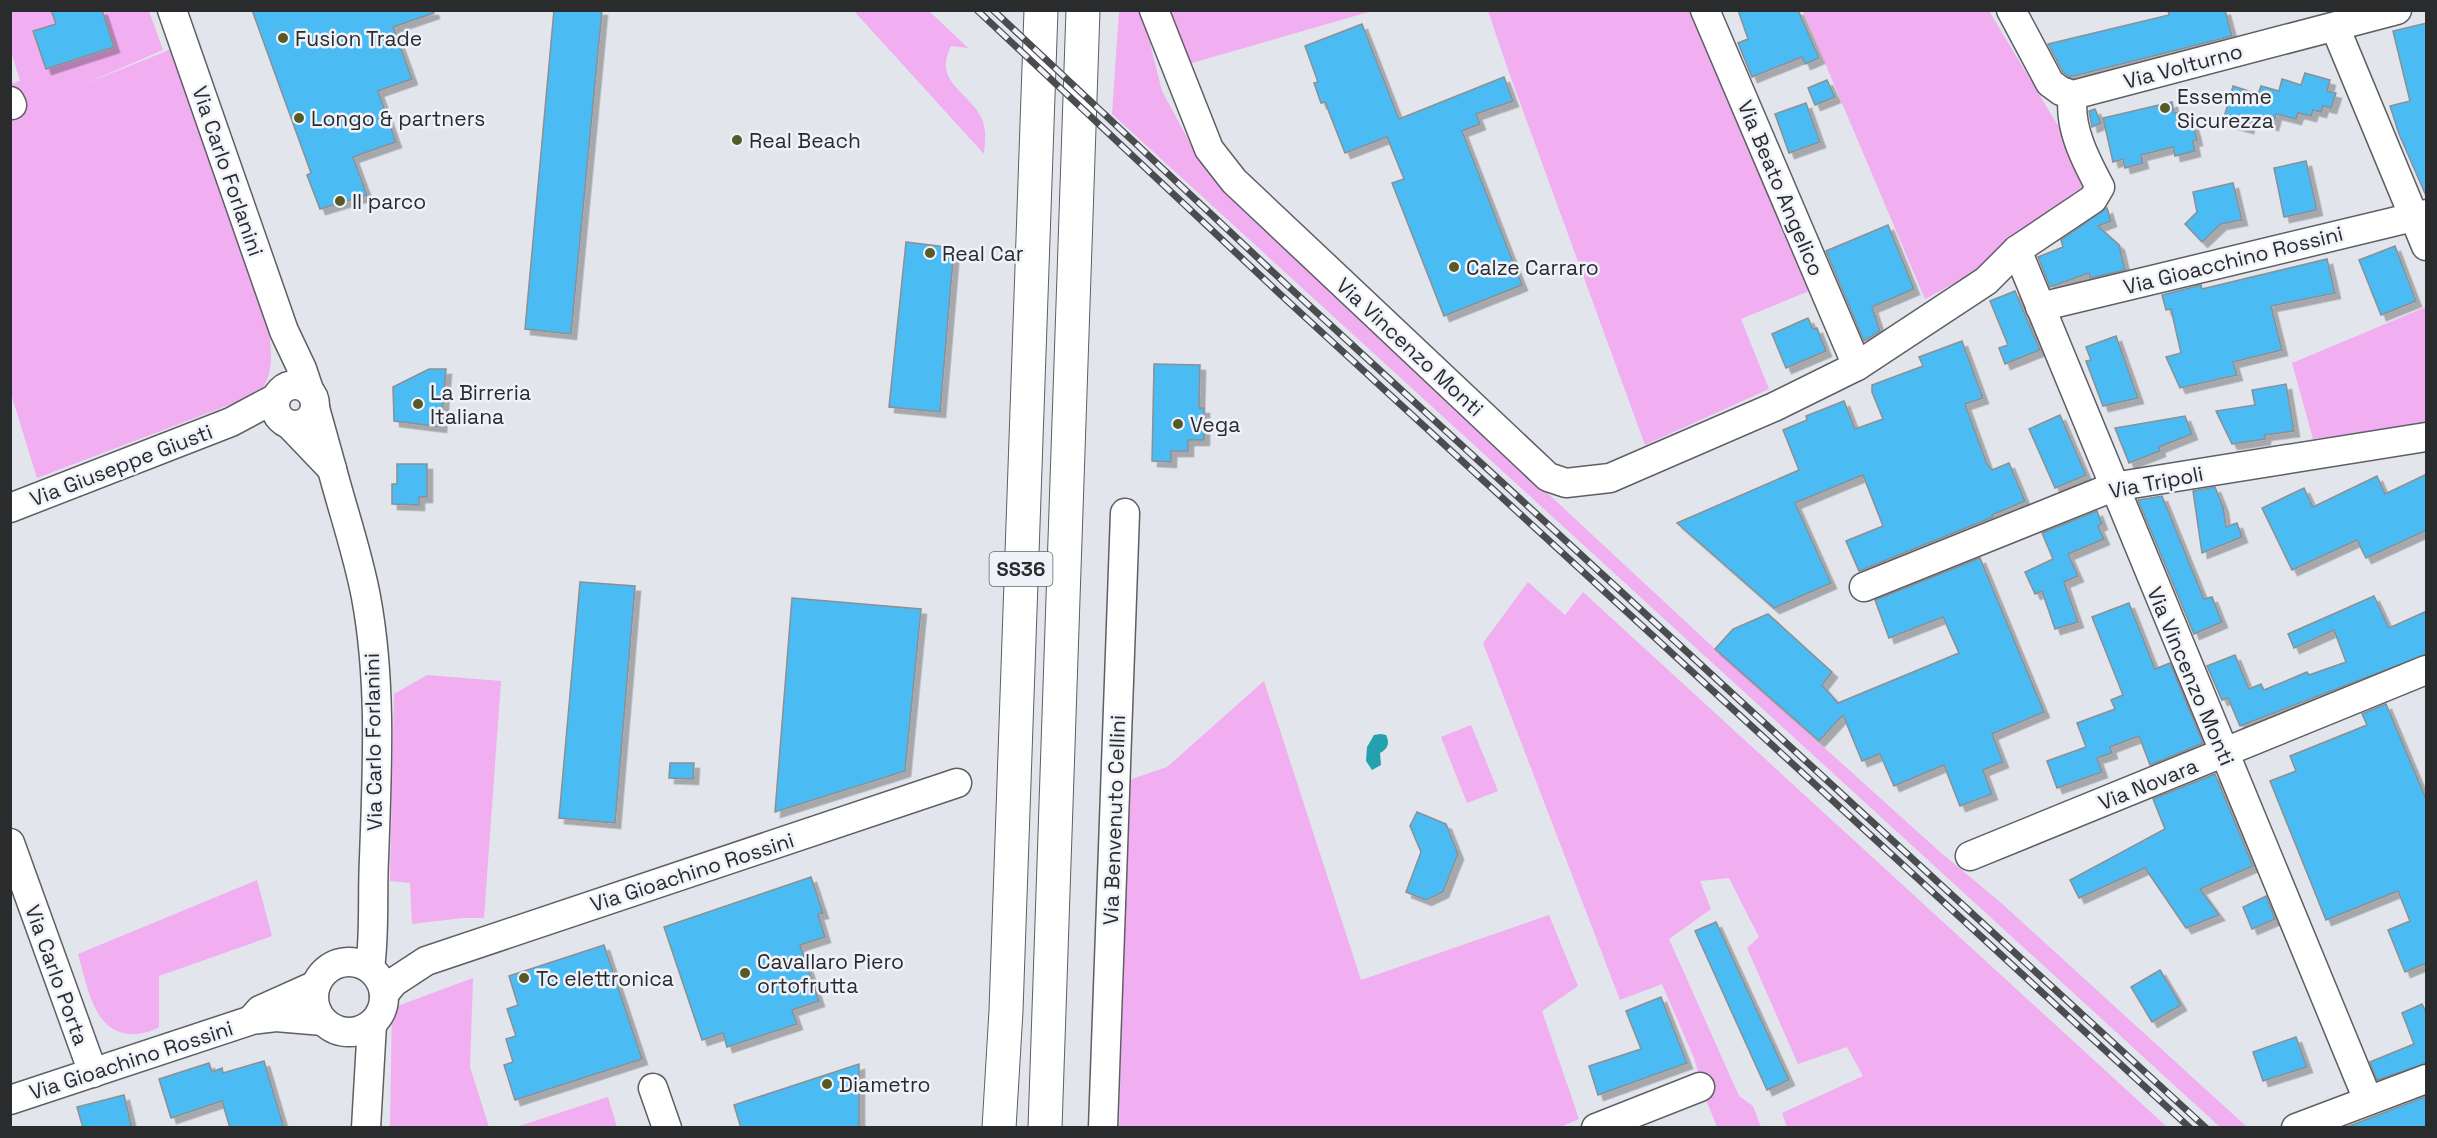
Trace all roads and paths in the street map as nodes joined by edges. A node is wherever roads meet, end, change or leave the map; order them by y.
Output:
1 (172, 10) edge
2 (1041, 10) edge
3 (1083, 10) edge
4 (1154, 10) edge
5 (1705, 10) edge
6 (2011, 10) edge
7 (2397, 10) edge
8 (2335, 27) junction
9 (2073, 95) junction
10 (2420, 215) edge
11 (2427, 246) edge
12 (2017, 250) junction
13 (2040, 307) junction
14 (285, 331) junction
15 (1857, 366) junction
16 (312, 399) junction
17 (282, 409) junction
18 (2427, 437) edge
19 (332, 469) junction
20 (2113, 487) junction
21 (10, 508) edge
22 (1125, 513) dead end
23 (1864, 587) dead end
24 (2427, 670) edge
25 (2224, 753) junction
26 (957, 783) dead end
27 (10, 843) edge
28 (1970, 856) dead end
29 (372, 911) junction
30 (426, 961) junction
31 (370, 968) junction
32 (324, 975) junction
33 (384, 994) junction
34 (252, 1020) junction
35 (372, 1024) junction
36 (332, 1026) junction
37 (93, 1072) junction
38 (2427, 1079) edge
39 (1700, 1087) dead end
40 (367, 1088) junction
41 (653, 1088) dead end
42 (10, 1100) edge
43 (2368, 1100) junction
44 (366, 1128) edge
45 (667, 1128) edge
46 (999, 1128) edge
47 (1045, 1128) edge
48 (1104, 1128) edge
49 (1596, 1128) edge
50 (2296, 1128) edge

1 - 14 street, Via Carlo Forlanini
2 - 46 highway, SS36
3 - 47 highway, SS36
4 - 15 street, Via Vincenzo Monti
5 - 15 street, Via Beato Angelico
6 - 9 street
7 - 8 street, Via Volturno
8 - 9 street, Via Volturno
8 - 10 street
9 - 12 street
10 - 11 street
10 - 13 street, Via Gioacchino Rossini
12 - 13 street, Via Vincenzo Monti
12 - 15 street
13 - 20 street, Via Vincenzo Monti
14 - 16 street, Via Carlo Forlanini
14 - 17 street, Via Carlo Forlanini
16 - 17 street, Via Giuseppe Giusti
16 - 19 street, Via Carlo Forlanini
17 - 19 street, Via Carlo Forlanini
17 - 21 street, Via Giuseppe Giusti
18 - 20 street, Via Tripoli
19 - 29 street, Via Carlo Forlanini
20 - 23 street, Via Tripoli
20 - 25 street, Via Vincenzo Monti
22 - 48 street, Via Benvenuto Cellini
24 - 25 street, Via Novara
25 - 28 street, Via Novara
25 - 43 street, Via Vincenzo Monti
26 - 30 street, Via Gioachino Rossini
27 - 37 street, Via Carlo Porta
29 - 31 street, Via Carlo Forlanini
29 - 32 street, Via Carlo Forlanini
30 - 31 street, Via Gioachino Rossini
30 - 33 street, Via Gioachino Rossini
31 - 32 street
31 - 33 street
32 - 34 street, Via Gioachino Rossini
32 - 36 street
33 - 35 street
34 - 36 street, Via Gioachino Rossini
34 - 37 street, Via Gioachino Rossini
35 - 36 street
35 - 40 street
36 - 40 street
37 - 42 street, Via Gioachino Rossini
38 - 43 street
39 - 49 street
40 - 44 street
41 - 45 street
43 - 50 street

